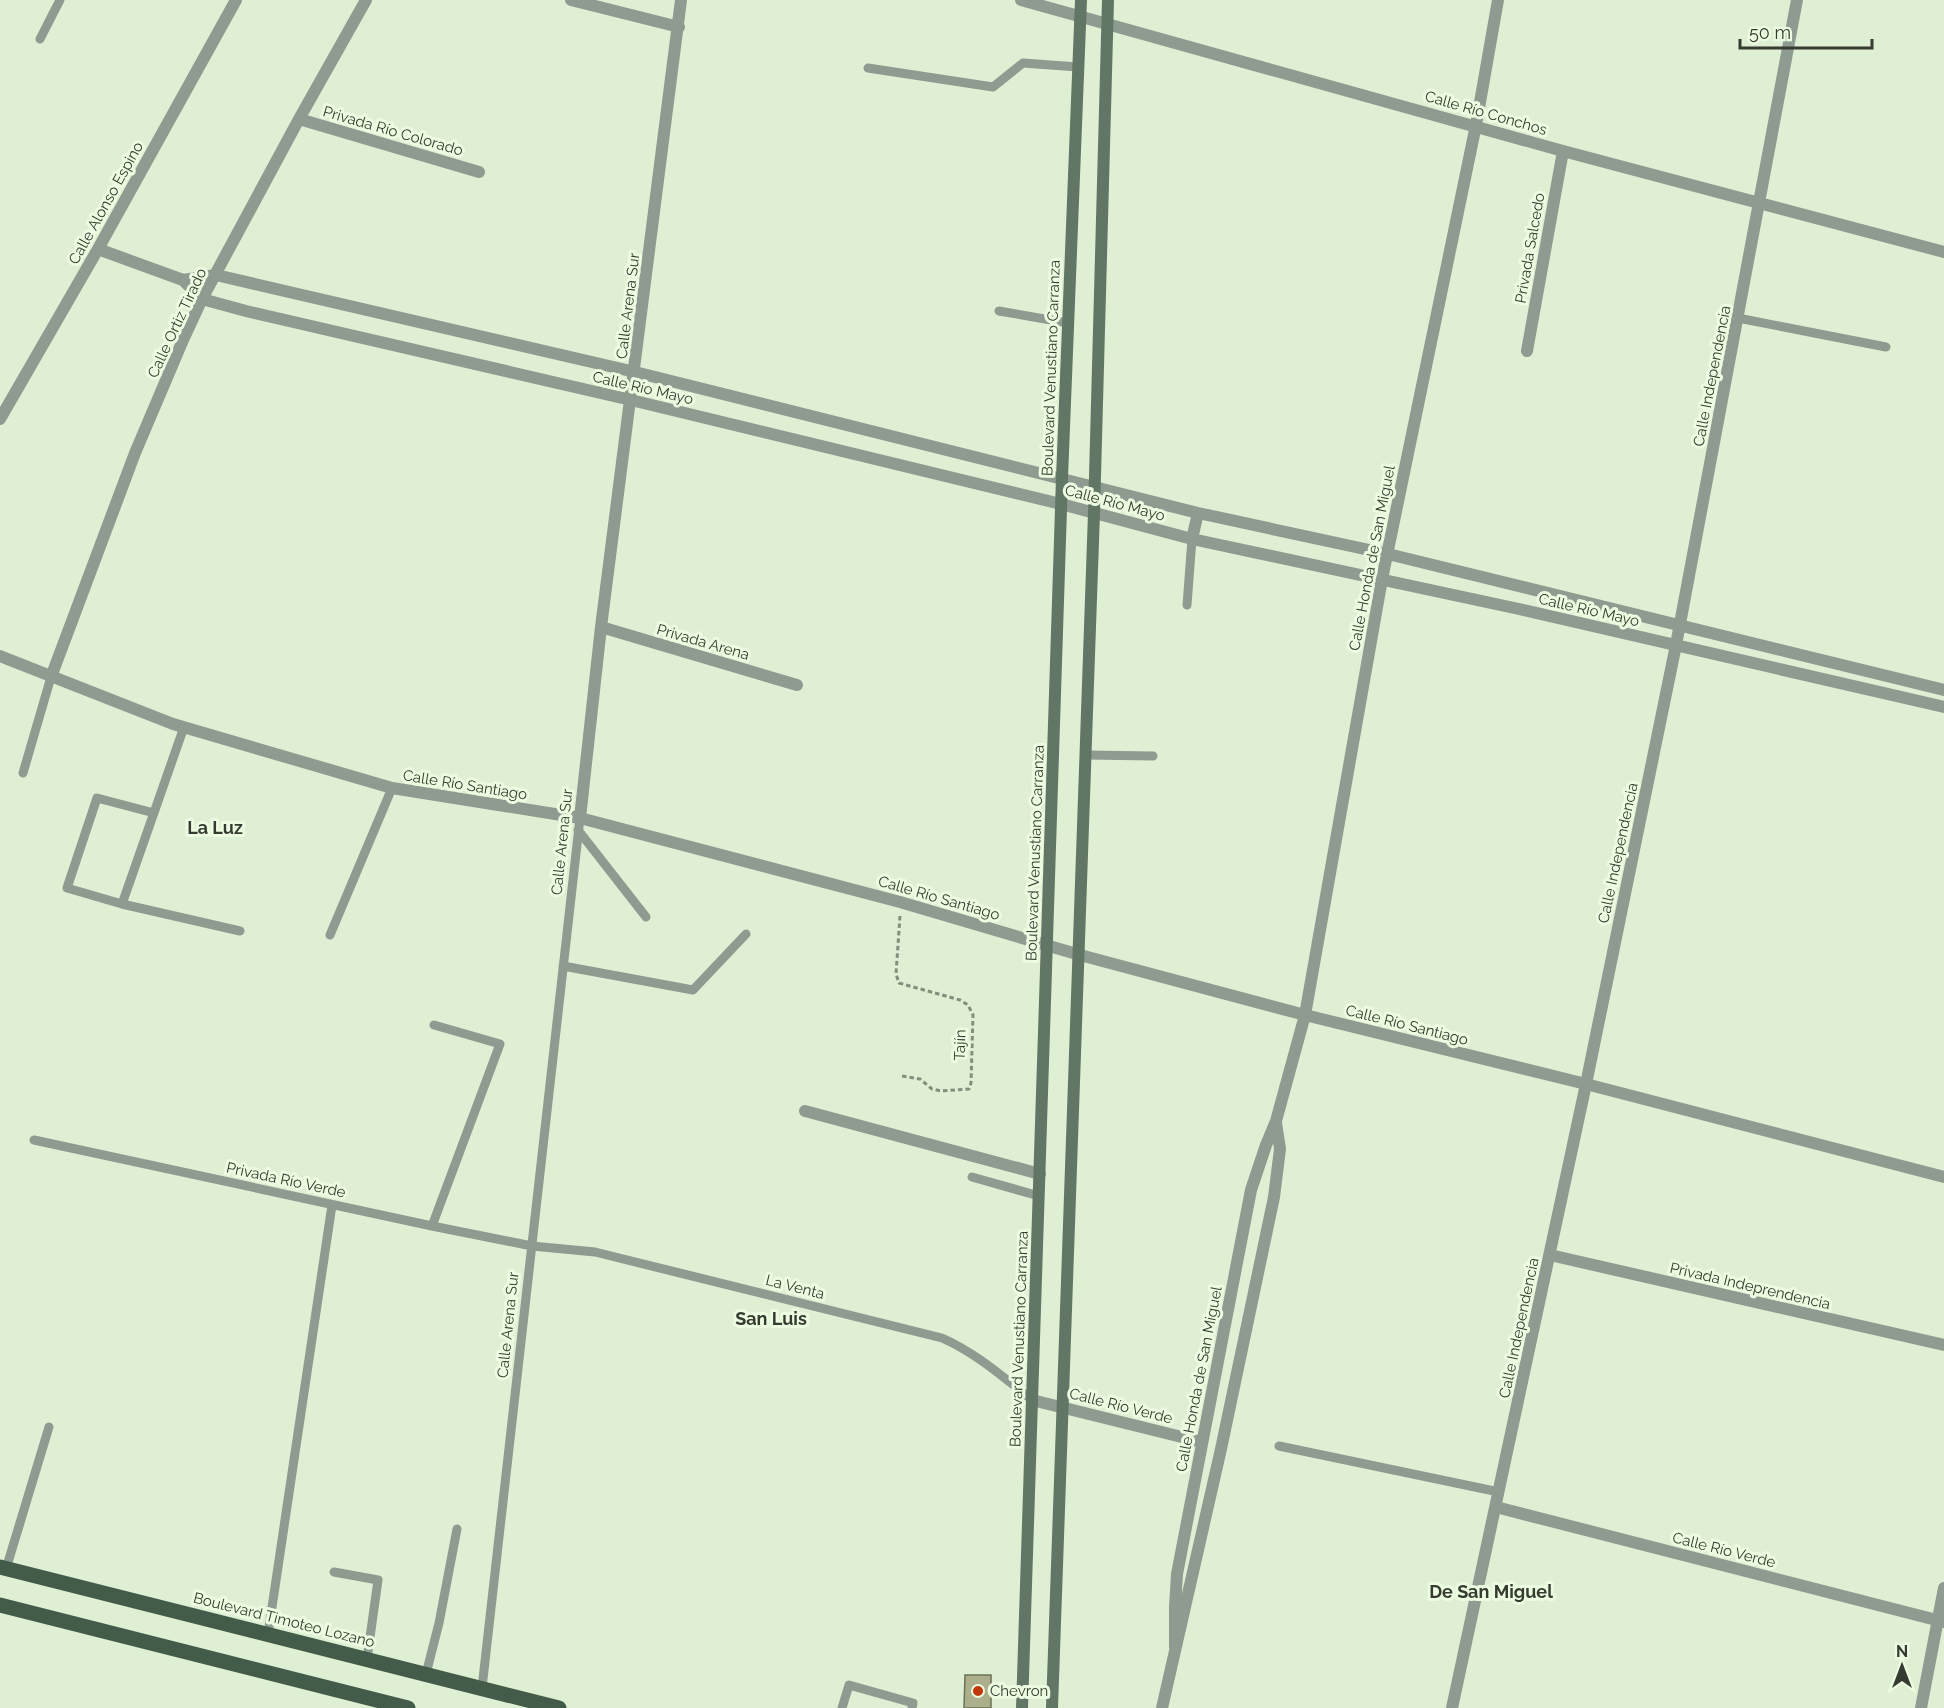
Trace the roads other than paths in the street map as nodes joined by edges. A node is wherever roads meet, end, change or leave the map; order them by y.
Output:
1 (60, 0) edge
2 (236, 0) edge
3 (366, 0) edge
4 (571, 0) edge
5 (681, 0) edge
6 (1021, 0) edge
7 (1081, 0) edge
8 (1108, 0) edge
9 (1498, 0) edge
10 (1797, 0) edge
11 (1080, 16) junction
12 (1108, 23) junction
13 (678, 27) junction
14 (40, 39) dead end
15 (1078, 67) junction
16 (868, 68) dead end
17 (299, 119) junction
18 (1476, 125) junction
19 (1563, 151) junction
20 (479, 172) dead end
21 (1760, 203) junction
22 (98, 249) junction
23 (1944, 252) edge
24 (216, 275) junction
25 (183, 279) junction
26 (202, 299) junction
27 (999, 311) dead end
28 (1738, 318) junction
29 (1068, 323) junction
30 (1886, 347) dead end
31 (1527, 351) dead end
32 (635, 372) junction
33 (631, 400) junction
34 (0, 419) edge
35 (1062, 478) junction
36 (1095, 486) junction
37 (1061, 504) junction
38 (1094, 513) junction
39 (1198, 513) junction
40 (1192, 538) junction
41 (1388, 554) junction
42 (1382, 579) junction
43 (1187, 605) dead end
44 (1679, 626) junction
45 (601, 627) junction
46 (1676, 645) junction
47 (0, 656) edge
48 (51, 677) junction
49 (797, 685) dead end
50 (1944, 690) edge
51 (1944, 707) edge
52 (184, 727) junction
53 (1086, 755) junction
54 (1153, 756) dead end
55 (23, 773) dead end
56 (392, 788) junction
57 (154, 813) junction
58 (579, 824) junction
59 (122, 904) junction
60 (646, 917) dead end
61 (240, 931) dead end
62 (746, 934) dead end
63 (330, 935) dead end
64 (1047, 946) junction
65 (1080, 955) junction
66 (563, 966) junction
67 (1305, 1015) junction
68 (434, 1025) dead end
69 (1586, 1084) junction
70 (805, 1111) dead end
71 (1276, 1122) junction
72 (34, 1140) dead end
73 (1040, 1174) junction
74 (972, 1177) dead end
75 (1944, 1177) edge
76 (1039, 1196) junction
77 (332, 1205) junction
78 (432, 1226) junction
79 (532, 1246) junction
80 (1550, 1255) junction
81 (1944, 1345) edge
82 (1032, 1400) junction
83 (1064, 1407) junction
84 (49, 1427) dead end
85 (1202, 1442) junction
86 (1279, 1446) dead end
87 (1499, 1492) junction
88 (1496, 1507) junction
89 (457, 1529) dead end
90 (3, 1568) edge
91 (334, 1572) dead end
92 (1944, 1588) edge
93 (0, 1605) edge
94 (1941, 1621) edge
95 (268, 1634) junction
96 (1175, 1647) junction
97 (367, 1659) junction
98 (426, 1674) junction
99 (482, 1688) junction
100 (402, 1707) edge
101 (559, 1708) edge
102 (842, 1708) edge
103 (912, 1708) edge
104 (1022, 1708) edge
105 (1052, 1708) edge
106 (1162, 1708) edge
107 (1452, 1708) edge
108 (1921, 1708) edge

1 - 14 lane
2 - 22 street, Calle Alonso Espino
3 - 17 street, Calle Ortiz Tirado
4 - 13 street
5 - 13 street, Calle Arena Sur
6 - 11 street, Calle Río Conchos
7 - 11 main road, Boulevard Venustiano Carranza
8 - 12 main road
9 - 18 street, Calle Honda de San Miguel
10 - 21 street, Calle Independencia
11 - 12 street, Calle Río Conchos
11 - 15 main road, Boulevard Venustiano Carranza
12 - 18 street, Calle Río Conchos
12 - 36 main road
13 - 32 street, Calle Arena Sur
15 - 16 lane
15 - 29 main road, Boulevard Venustiano Carranza
17 - 20 street, Privada Río Colorado
17 - 24 street, Calle Ortiz Tirado
18 - 19 street, Calle Río Conchos
18 - 41 street, Calle Honda de San Miguel
19 - 21 street, Calle Río Conchos
19 - 31 street, Privada Salcedo
21 - 23 street, Calle Río Conchos
21 - 28 street, Calle Independencia
22 - 25 street, Calle Río Mayo
22 - 34 street, Calle Alonso Espino
24 - 25 street, Calle Río Mayo
24 - 26 street, Calle Ortiz Tirado
24 - 32 street, Calle Río Mayo
25 - 26 street, Calle Río Mayo
26 - 33 street, Calle Río Mayo
26 - 48 street, Calle Ortiz Tirado
27 - 29 lane
28 - 30 lane
28 - 44 street, Calle Independencia
29 - 35 main road, Boulevard Venustiano Carranza
32 - 33 street, Calle Arena Sur
32 - 35 street, Calle Río Mayo
33 - 37 street, Calle Río Mayo
33 - 45 street, Calle Arena Sur
35 - 36 street, Calle Río Mayo
35 - 37 main road, Boulevard Venustiano Carranza
36 - 38 main road
36 - 39 street, Calle Río Mayo
37 - 38 street, Calle Río Mayo
37 - 64 main road, Boulevard Venustiano Carranza
38 - 40 street, Calle Río Mayo
38 - 53 main road
39 - 40 street
39 - 41 street, Calle Río Mayo
40 - 42 street, Calle Río Mayo
40 - 43 lane
41 - 42 street, Calle Honda de San Miguel
41 - 44 street, Calle Río Mayo
42 - 46 street, Calle Río Mayo
42 - 67 street, Calle Honda de San Miguel
44 - 46 street, Calle Independencia
44 - 50 street, Calle Río Mayo
45 - 49 street, Privada Arena
45 - 58 street, Calle Arena Sur
46 - 51 street, Calle Río Mayo
46 - 69 street, Calle Independencia
47 - 48 street, Calle Río Santiago
48 - 52 street, Calle Río Santiago
48 - 55 lane
52 - 56 street, Calle Río Santiago
52 - 57 lane
53 - 54 lane
53 - 65 main road
56 - 58 street, Calle Río Santiago
56 - 63 lane
57 - 59 lane
57 - 59 lane
58 - 60 lane
58 - 64 street, Calle Río Santiago
58 - 66 lane, Calle Arena Sur
59 - 61 lane
62 - 66 lane
64 - 65 street, Calle Río Santiago
64 - 73 main road, Boulevard Venustiano Carranza
65 - 67 street, Calle Río Santiago
65 - 83 main road
66 - 79 lane, Calle Arena Sur
67 - 69 street, Calle Río Santiago
67 - 71 street, Calle Honda de San Miguel
68 - 78 lane
69 - 75 street, Calle Río Santiago
69 - 80 street, Calle Independencia
70 - 73 street
71 - 85 street, Calle Honda de San Miguel
71 - 96 street, Calle Honda de San Miguel
72 - 77 lane, Privada Río Verde
73 - 76 main road, Boulevard Venustiano Carranza
74 - 76 lane
76 - 82 main road, Boulevard Venustiano Carranza
77 - 78 lane, Privada Río Verde
77 - 95 lane
78 - 79 lane, Privada Río Verde
79 - 82 lane, La Venta
79 - 99 lane, Calle Arena Sur
80 - 81 street, Privada Indeprendencia
80 - 87 street, Calle Independencia
82 - 83 street, Calle Río Verde
82 - 104 main road, Boulevard Venustiano Carranza
83 - 85 street, Calle Río Verde
83 - 105 main road
84 - 90 lane
85 - 96 street, Calle Honda de San Miguel
86 - 87 lane
87 - 88 street, Calle Independencia
88 - 94 street, Calle Río Verde
88 - 107 street, Calle Independencia
89 - 98 lane
90 - 95 main road, Boulevard Timoteo Lozano
91 - 97 lane
92 - 94 street
93 - 100 main road
94 - 108 street
95 - 97 main road, Boulevard Timoteo Lozano
96 - 106 street, Calle Honda de San Miguel
97 - 98 main road, Boulevard Timoteo Lozano
98 - 99 main road, Boulevard Timoteo Lozano
99 - 101 main road, Boulevard Timoteo Lozano
102 - 103 lane

